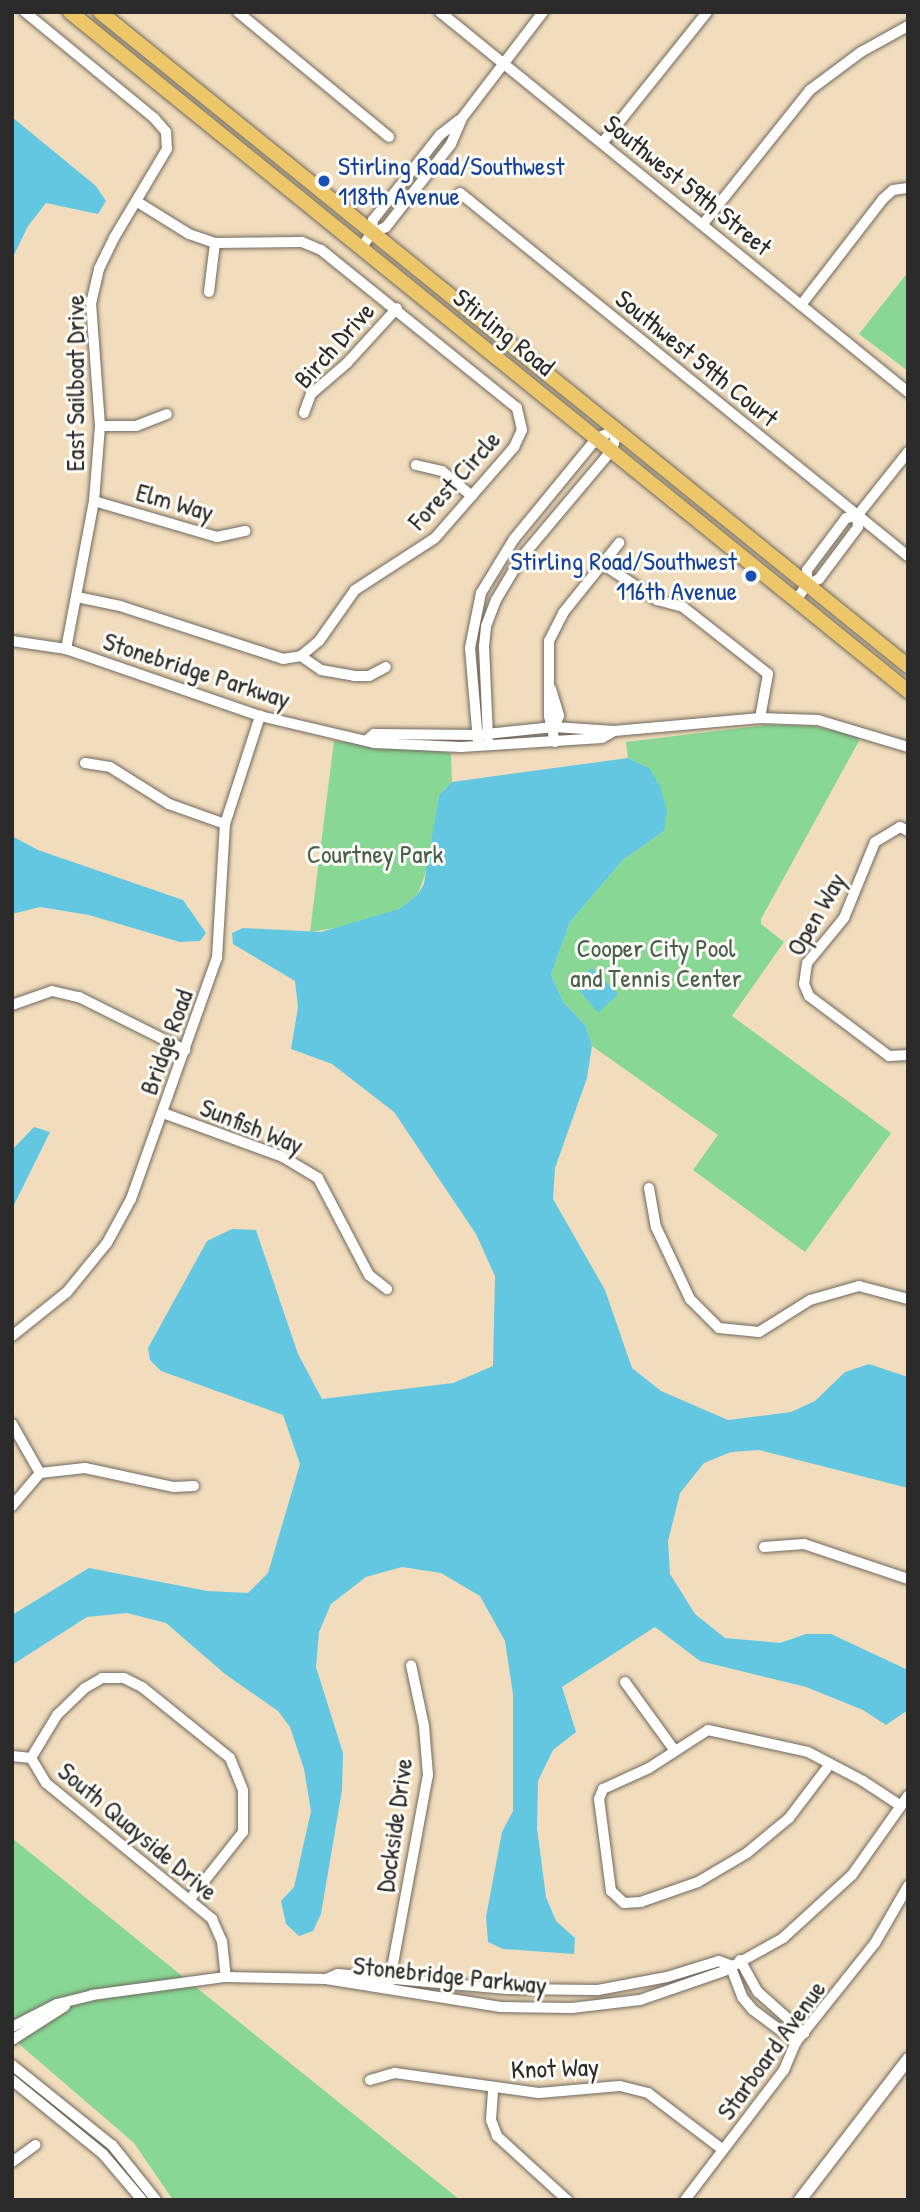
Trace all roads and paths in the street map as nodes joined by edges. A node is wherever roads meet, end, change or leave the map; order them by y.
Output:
1 (25, 12) edge
2 (70, 12) edge
3 (100, 12) edge
4 (238, 12) edge
5 (440, 12) edge
6 (543, 12) edge
7 (707, 12) edge
8 (908, 26) edge
9 (503, 63) junction
10 (462, 118) junction
11 (389, 137) dead end
12 (603, 142) junction
13 (906, 188) edge
14 (460, 192) dead end
15 (136, 201) junction
16 (703, 224) junction
17 (372, 233) junction
18 (215, 243) junction
19 (360, 248) junction
20 (209, 292) dead end
21 (800, 305) junction
22 (397, 308) junction
23 (908, 392) edge
24 (304, 412) dead end
25 (167, 414) dead end
26 (100, 426) junction
27 (618, 429) junction
28 (597, 438) junction
29 (612, 450) junction
30 (908, 452) edge
31 (416, 465) dead end
32 (472, 496) junction
33 (94, 501) junction
34 (858, 516) junction
35 (245, 531) dead end
36 (620, 543) dead end
37 (908, 556) edge
38 (604, 565) junction
39 (807, 584) junction
40 (77, 597) junction
41 (796, 600) junction
42 (12, 641) edge
43 (66, 649) junction
44 (301, 656) junction
45 (908, 666) edge
46 (386, 667) dead end
47 (908, 691) edge
48 (260, 716) junction
49 (760, 718) junction
50 (554, 727) junction
51 (614, 731) junction
52 (482, 734) junction
53 (368, 739) junction
54 (555, 742) junction
55 (484, 746) junction
56 (908, 747) edge
57 (85, 763) dead end
58 (225, 824) junction
59 (908, 831) edge
60 (12, 1005) edge
61 (185, 1050) junction
62 (904, 1057) edge
63 (163, 1113) junction
64 (649, 1188) dead end
65 (387, 1289) dead end
66 (908, 1298) edge
67 (12, 1336) edge
68 (12, 1424) edge
69 (40, 1473) junction
70 (194, 1486) dead end
71 (12, 1506) edge
72 (764, 1547) dead end
73 (908, 1579) edge
74 (411, 1665) dead end
75 (625, 1682) dead end
76 (675, 1751) junction
77 (12, 1756) edge
78 (31, 1758) junction
79 (830, 1764) junction
80 (908, 1796) edge
81 (901, 1806) junction
82 (908, 1886) edge
83 (190, 1899) junction
84 (740, 1960) junction
85 (730, 1965) junction
86 (226, 1977) junction
87 (326, 1979) junction
88 (390, 1979) junction
89 (388, 1991) junction
90 (76, 2000) junction
91 (12, 2027) edge
92 (804, 2033) junction
93 (12, 2040) edge
94 (796, 2042) junction
95 (908, 2059) edge
96 (12, 2065) edge
97 (12, 2080) edge
98 (370, 2080) dead end
99 (493, 2091) junction
100 (34, 2145) dead end
101 (723, 2150) junction
102 (12, 2162) edge
103 (142, 2200) edge
104 (156, 2200) edge
105 (567, 2200) edge
106 (685, 2200) edge
107 (800, 2200) edge

1 - 15 street, East Sailboat Drive
2 - 19 main road, Stirling Road
3 - 17 main road, Stirling Road
4 - 11 street
5 - 9 street, Southwest 59th Street
6 - 9 street
7 - 12 street
8 - 16 street
9 - 10 street
9 - 12 street, Southwest 59th Street
10 - 17 street
10 - 17 street
12 - 16 street, Southwest 59th Street
13 - 21 street
14 - 34 street, Southwest 59th Court
15 - 18 street, Forest Circle
15 - 26 street, East Sailboat Drive
16 - 21 street, Southwest 59th Street
17 - 19 street
17 - 27 main road, Stirling Road
18 - 20 street
18 - 22 street, Forest Circle
19 - 28 main road, Stirling Road
21 - 23 street, Southwest 59th Street
22 - 24 street, Birch Drive
22 - 32 street, Forest Circle
25 - 26 street
26 - 33 street, East Sailboat Drive
27 - 28 street
27 - 29 street
27 - 39 main road, Stirling Road
28 - 29 main road, Stirling Road
28 - 52 street
29 - 41 main road, Stirling Road
29 - 52 street
30 - 34 street
31 - 32 street
32 - 44 street, Forest Circle
33 - 35 street, Elm Way
33 - 40 street, East Sailboat Drive
34 - 37 street, Southwest 59th Court
34 - 39 street
36 - 38 street
38 - 49 street
38 - 50 street
39 - 41 street
39 - 45 main road, Stirling Road
40 - 43 street, East Sailboat Drive
40 - 44 street
41 - 47 main road, Stirling Road
42 - 43 street, Stonebridge Parkway
43 - 48 street, Stonebridge Parkway
44 - 46 street
48 - 53 street, Stonebridge Parkway
48 - 58 street, Bridge Road
49 - 51 street, Stonebridge Parkway
49 - 56 street, Stonebridge Parkway
50 - 51 street, Stonebridge Parkway
50 - 52 street, Stonebridge Parkway
50 - 54 street
51 - 54 street, Stonebridge Parkway
52 - 53 street, Stonebridge Parkway
52 - 55 street
53 - 55 street, Stonebridge Parkway
54 - 55 street, Stonebridge Parkway
57 - 58 street
58 - 61 street, Bridge Road
59 - 62 street, Open Way
60 - 61 street
61 - 63 street, Bridge Road
63 - 65 street, Sunfish Way
63 - 67 street, Bridge Road
64 - 66 street
68 - 69 street
69 - 70 street
69 - 71 street
72 - 73 street
74 - 88 street, Dockside Drive
75 - 76 street
76 - 79 street
76 - 79 street
77 - 78 street
78 - 83 street, South Quayside Drive
78 - 83 street
79 - 81 street
80 - 81 street, Stonebridge Parkway
81 - 84 street, Stonebridge Parkway
82 - 92 street, Starboard Avenue
83 - 86 street, South Quayside Drive
84 - 85 street, Stonebridge Parkway
84 - 92 street
85 - 88 street, Stonebridge Parkway
85 - 89 street, Stonebridge Parkway
85 - 94 street
86 - 87 street, Stonebridge Parkway
86 - 90 street, Stonebridge Parkway
87 - 88 street, Stonebridge Parkway
87 - 89 street, Stonebridge Parkway
88 - 89 street, Dockside Drive
90 - 91 street, Stonebridge Parkway
90 - 93 street, Stonebridge Parkway
92 - 94 street, Starboard Avenue
94 - 101 street, Starboard Avenue
95 - 107 street
96 - 104 street
97 - 103 street
98 - 99 street, Knot Way
99 - 101 street, Knot Way
99 - 105 street
100 - 102 street
101 - 106 street, Starboard Avenue

